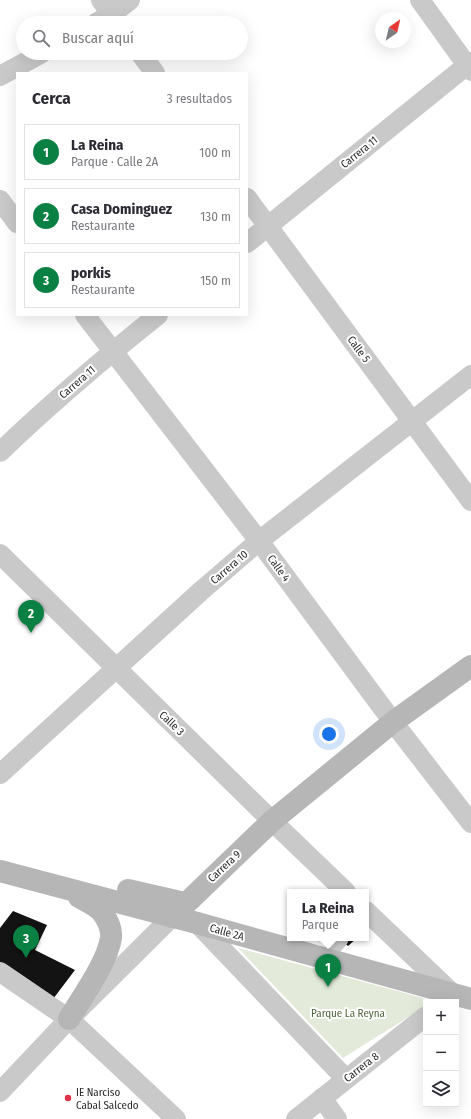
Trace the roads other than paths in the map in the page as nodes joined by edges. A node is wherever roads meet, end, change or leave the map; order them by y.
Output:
1 (130, 0) edge
2 (420, 0) edge
3 (107, 15) edge
4 (29, 60) edge
5 (145, 60) edge
6 (470, 66) edge
7 (154, 72) edge
8 (0, 76) edge
9 (248, 199) edge
10 (0, 200) edge
11 (16, 222) edge
12 (268, 226) junction
13 (248, 242) edge
14 (87, 316) edge
15 (157, 316) edge
16 (113, 351) junction
17 (471, 375) edge
18 (412, 420) junction
19 (0, 452) edge
20 (471, 501) edge
21 (259, 541) junction
22 (0, 554) edge
23 (471, 666) edge
24 (116, 668) junction
25 (393, 722) junction
26 (0, 774) edge
27 (272, 822) junction
28 (471, 823) edge
29 (0, 860) edge
30 (0, 872) edge
31 (66, 889) junction
32 (343, 889) edge
33 (178, 910) junction
34 (369, 915) edge
35 (197, 923) junction
36 (343, 942) dead end
37 (326, 959) junction
38 (0, 972) edge
39 (471, 982) edge
40 (456, 998) edge
41 (423, 1018) edge
42 (68, 1019) junction
43 (346, 1079) junction
44 (0, 1092) edge
45 (322, 1098) junction
46 (176, 1119) edge
47 (296, 1119) edge
48 (337, 1119) edge

1 - 3 street
2 - 6 street
4 - 8 street
5 - 7 street
6 - 12 street, Carrera 11
9 - 12 street, Calle 5
10 - 11 street
12 - 13 street, Carrera 11
12 - 18 street, Calle 5
14 - 16 street, Calle 4
15 - 16 street, Carrera 11
16 - 19 street, Carrera 11
16 - 21 street, Calle 4
17 - 18 street, Carrera 10
18 - 20 street, Calle 5
18 - 21 street, Carrera 10
21 - 24 street, Carrera 10
21 - 25 street, Calle 4
22 - 24 street, Calle 3
23 - 25 main road, Carrera 9
24 - 26 street, Carrera 10
24 - 27 street, Calle 3
25 - 27 main road, Carrera 9
25 - 28 street, Calle 4
27 - 32 street, Calle 3
27 - 33 main road, Carrera 9
29 - 33 main road, Calle 2A
30 - 31 main road, Calle 2A
31 - 33 main road, Calle 2A
31 - 42 main road
33 - 35 main road, Calle 2A
33 - 42 street, Carrera 9
34 - 40 street
35 - 37 main road, Calle 2A
35 - 43 street
36 - 37 lane
37 - 40 main road, Calle 2A
38 - 42 street
39 - 40 main road
41 - 43 street, Carrera 8
42 - 44 street, Carrera 9
42 - 46 street
43 - 45 street, Carrera 8
45 - 47 street, Carrera 8
45 - 48 street

